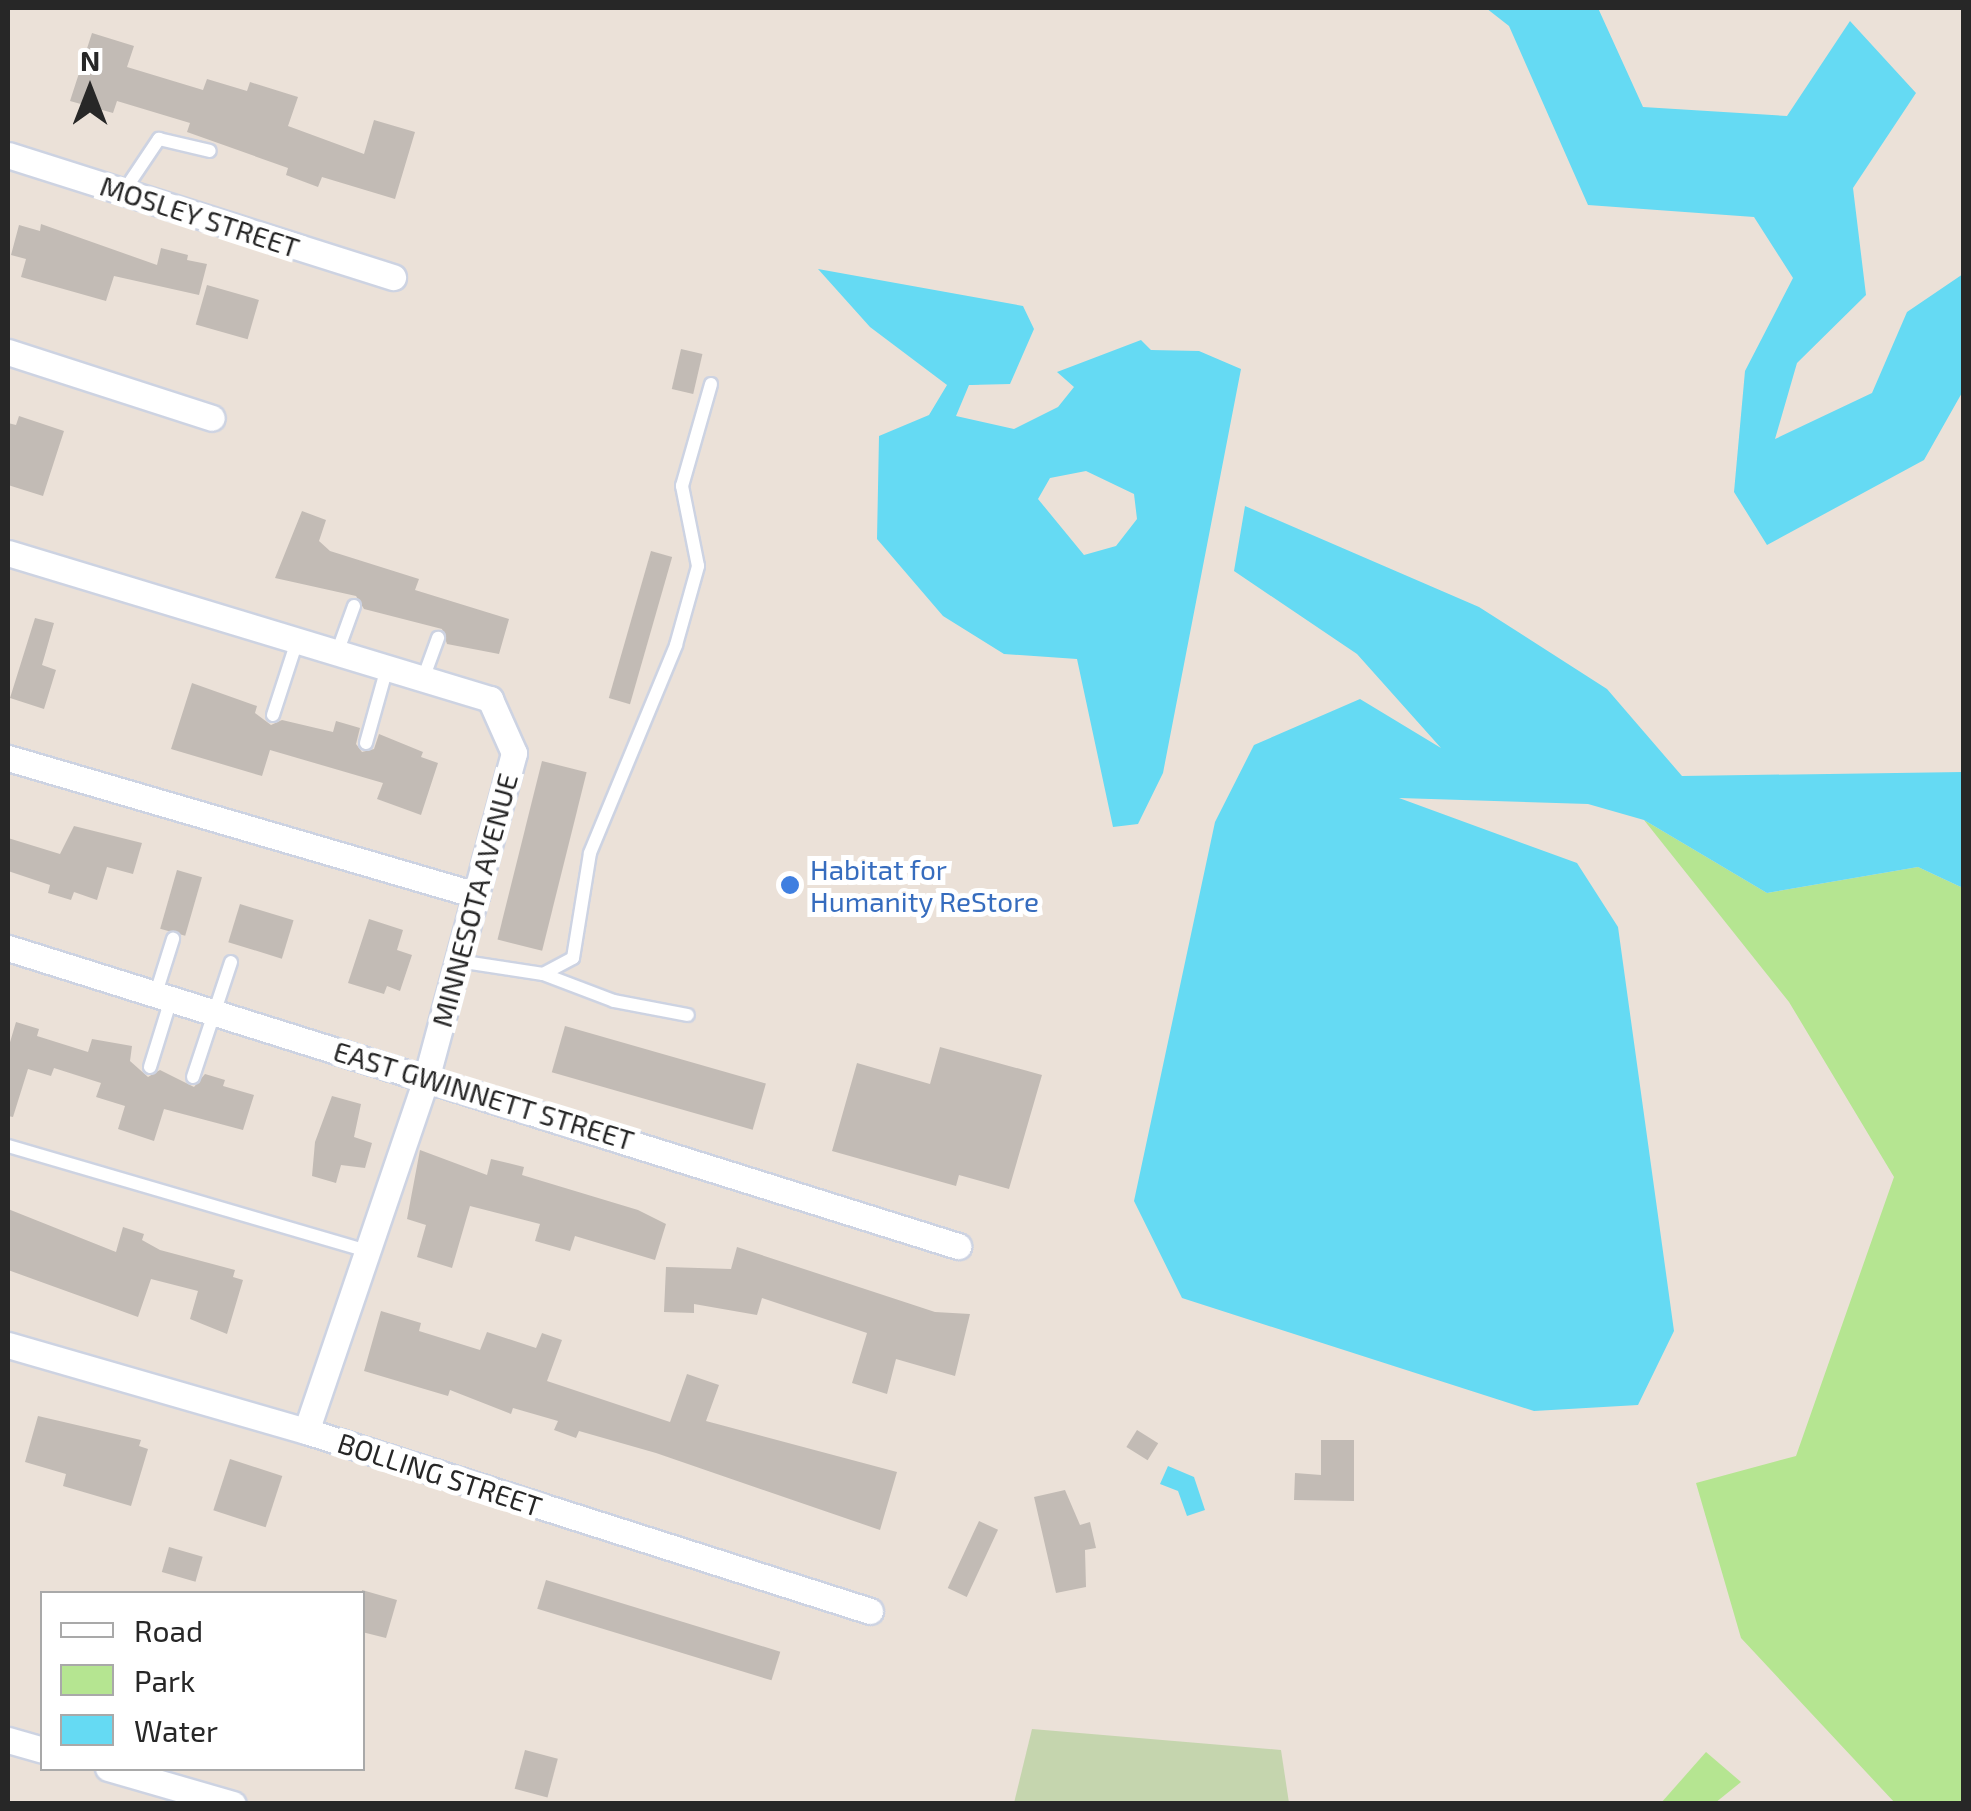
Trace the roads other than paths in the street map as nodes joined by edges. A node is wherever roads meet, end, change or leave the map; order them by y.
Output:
1 (210, 150) dead end
2 (8, 155) edge
3 (124, 191) junction
4 (392, 277) dead end
5 (8, 352) edge
6 (711, 384) dead end
7 (212, 418) dead end
8 (8, 552) edge
9 (354, 606) dead end
10 (438, 638) dead end
11 (297, 641) junction
12 (337, 653) junction
13 (388, 668) junction
14 (423, 679) junction
15 (274, 715) dead end
16 (366, 743) dead end
17 (8, 758) edge
18 (476, 896) junction
19 (172, 938) dead end
20 (8, 948) edge
21 (458, 961) junction
22 (231, 962) dead end
23 (543, 974) junction
24 (163, 996) junction
25 (212, 1011) junction
26 (688, 1015) dead end
27 (150, 1067) dead end
28 (426, 1076) junction
29 (193, 1077) dead end
30 (8, 1146) edge
31 (958, 1246) dead end
32 (363, 1250) junction
33 (8, 1345) edge
34 (306, 1431) junction
35 (870, 1612) dead end
36 (8, 1740) edge
37 (40, 1749) edge
38 (118, 1771) edge
39 (233, 1804) edge

1 - 3 lane
2 - 3 street, MOSLEY STREET
3 - 4 street, MOSLEY STREET
5 - 7 street
6 - 23 lane
8 - 11 street, MINNESOTA AVENUE
9 - 12 lane
10 - 14 lane
11 - 12 street, MINNESOTA AVENUE
11 - 15 lane
12 - 13 street, MINNESOTA AVENUE
13 - 14 street, MINNESOTA AVENUE
13 - 16 lane
14 - 18 street, MINNESOTA AVENUE
17 - 18 street
18 - 21 street, MINNESOTA AVENUE
19 - 24 lane
20 - 24 street, EAST GWINNETT STREET
21 - 23 lane
21 - 28 street, MINNESOTA AVENUE
22 - 25 lane
23 - 26 lane
24 - 25 street, EAST GWINNETT STREET
24 - 27 lane
25 - 28 street, EAST GWINNETT STREET
25 - 29 lane
28 - 31 street, EAST GWINNETT STREET
28 - 32 street, MINNESOTA AVENUE
30 - 32 lane
32 - 34 street, MINNESOTA AVENUE
33 - 34 street, BOLLING STREET
34 - 35 street, BOLLING STREET
36 - 37 street
38 - 39 street

